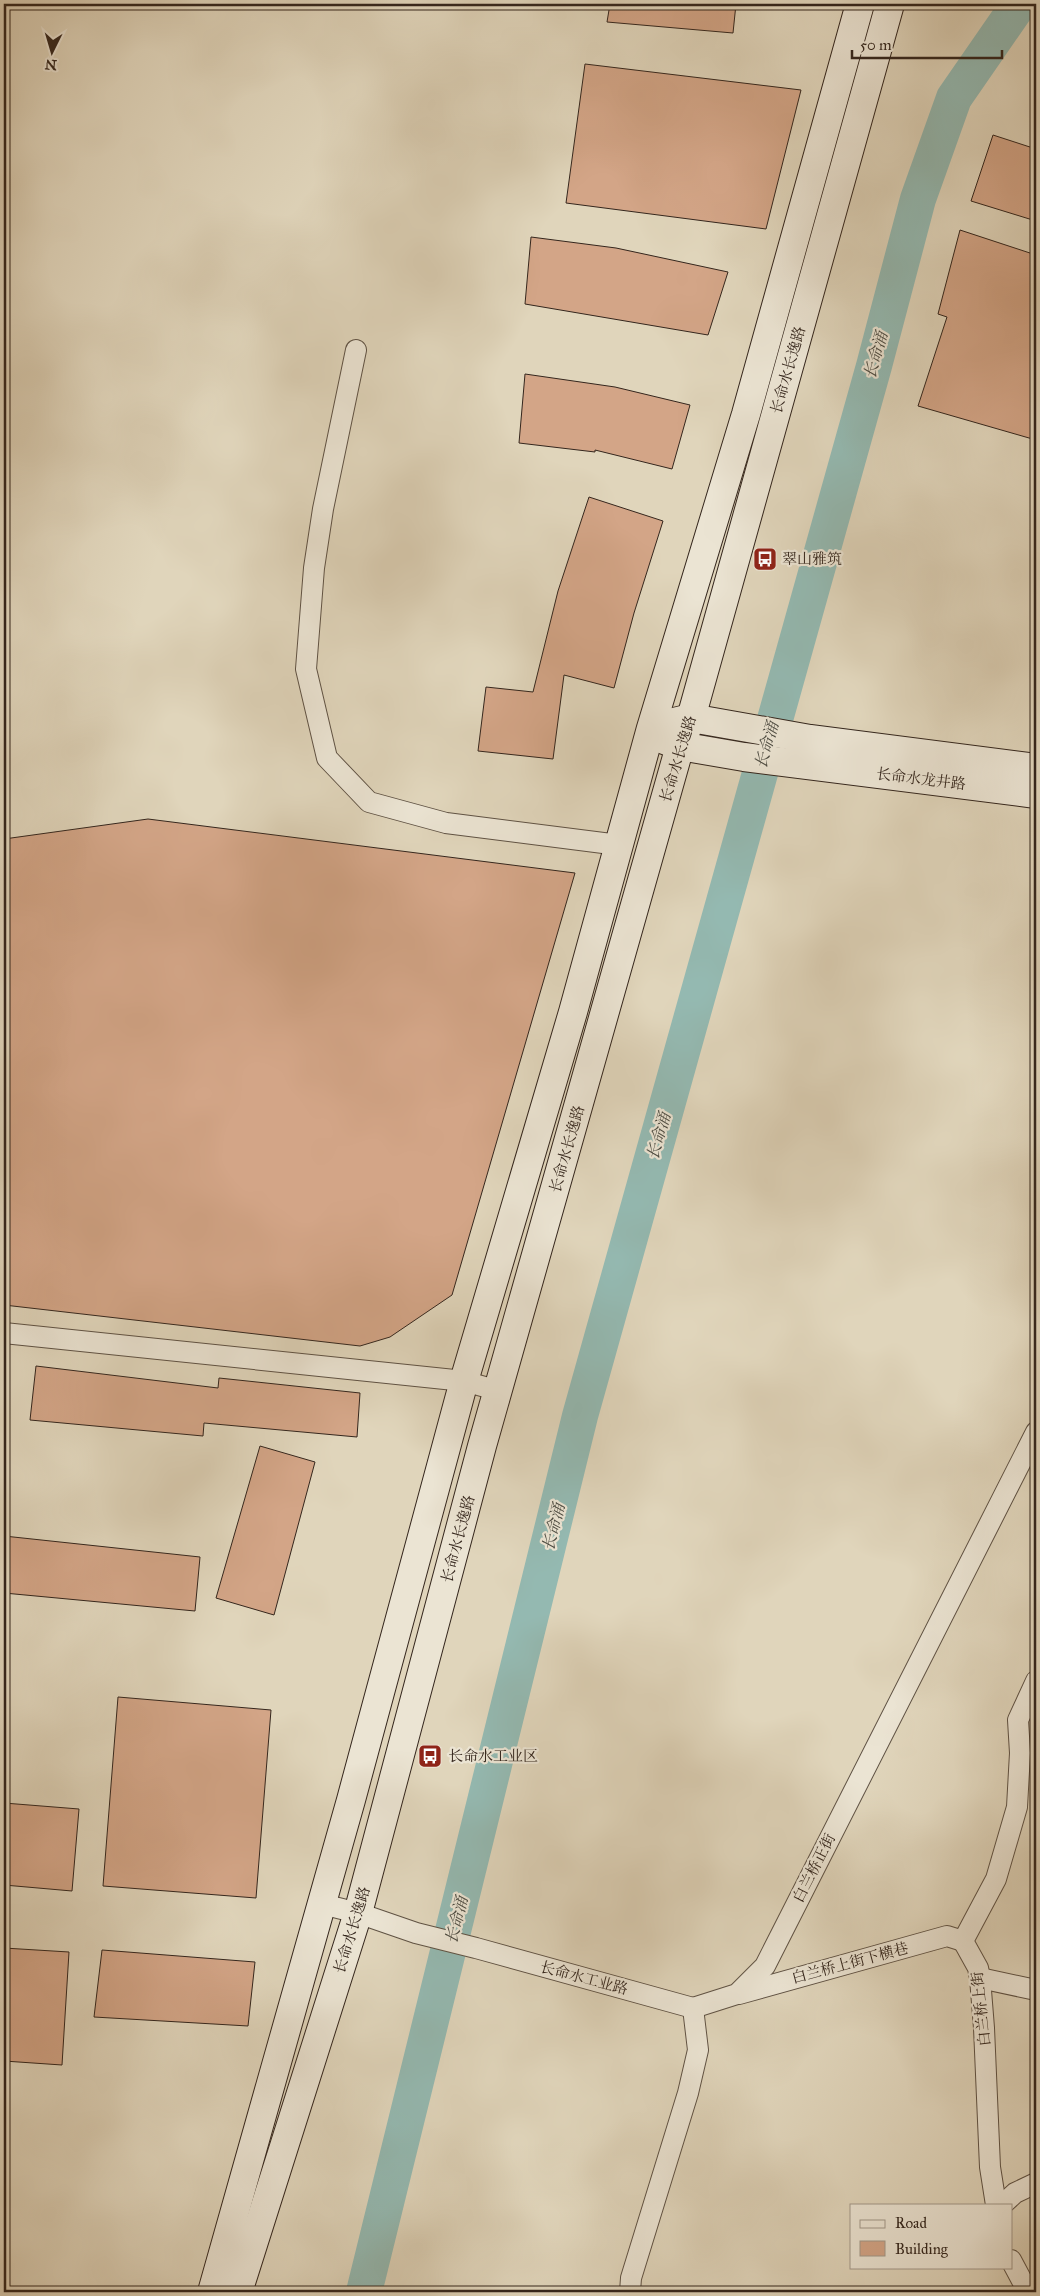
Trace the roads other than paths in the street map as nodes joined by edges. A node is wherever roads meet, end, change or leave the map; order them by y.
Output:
1 (860, 4) edge
2 (890, 4) edge
3 (356, 350) dead end
4 (691, 718) junction
5 (650, 731) junction
6 (680, 746) junction
7 (808, 752) junction
8 (1036, 768) edge
9 (1036, 794) edge
10 (619, 845) junction
11 (4, 1333) edge
12 (464, 1382) junction
13 (499, 1391) junction
14 (1036, 1432) edge
15 (1036, 1681) edge
16 (322, 1904) junction
17 (358, 1913) junction
18 (963, 1940) junction
19 (980, 1978) junction
20 (1036, 1990) edge
21 (737, 1994) junction
22 (693, 2008) junction
23 (1036, 2183) edge
24 (996, 2204) edge
25 (1003, 2204) edge
26 (1012, 2262) edge
27 (212, 2292) edge
28 (238, 2292) edge
29 (630, 2292) edge
30 (1028, 2292) edge

1 - 5 street, 长命水长逸路
2 - 4 street, 长命水长逸路
3 - 10 street
4 - 5 street
4 - 6 street, 长命水长逸路
4 - 7 street
5 - 6 street
5 - 10 street, 长命水长逸路
6 - 7 street
6 - 13 street, 长命水长逸路
7 - 8 street, 长命水龙井路
7 - 9 street, 长命水龙井路
10 - 12 street, 长命水长逸路
11 - 12 street
12 - 13 street
12 - 16 street, 长命水长逸路
13 - 17 street, 长命水长逸路
14 - 21 street, 白兰桥正街
15 - 18 street
16 - 17 street
16 - 27 street, 长命水长逸路
17 - 22 street, 长命水工业路
17 - 28 street, 长命水长逸路
18 - 19 street, 白兰桥上街
18 - 21 street, 白兰桥上街下横巷
19 - 20 street
19 - 24 street, 白兰桥上街
21 - 22 street, 白兰桥正街
22 - 29 street
23 - 25 street
26 - 30 street

